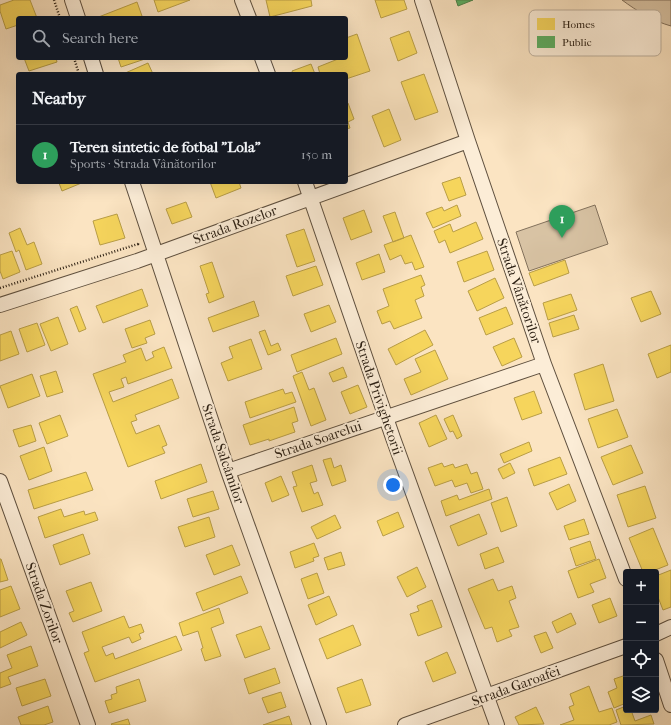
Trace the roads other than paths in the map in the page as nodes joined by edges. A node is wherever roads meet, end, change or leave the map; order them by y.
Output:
1 (72, 0) edge
2 (242, 0) edge
3 (422, 0) edge
4 (77, 16) edge
5 (248, 16) edge
6 (92, 60) edge
7 (263, 60) edge
8 (95, 72) edge
9 (267, 72) edge
10 (468, 141) junction
11 (133, 184) edge
12 (306, 184) edge
13 (347, 184) edge
14 (348, 184) edge
15 (310, 197) junction
16 (157, 254) junction
17 (0, 305) edge
18 (544, 364) junction
19 (385, 417) junction
20 (228, 471) junction
21 (0, 481) edge
22 (623, 571) edge
23 (671, 627) edge
24 (659, 633) edge
25 (623, 647) edge
26 (659, 669) edge
27 (488, 696) junction
28 (671, 705) edge
29 (88, 725) edge
30 (319, 725) edge
31 (405, 725) edge
32 (497, 725) edge

1 - 4 street
2 - 5 street
3 - 10 street, Strada Vânătorilor
6 - 8 street
7 - 9 street
10 - 14 street, Strada Rozelor
10 - 18 street, Strada Vânătorilor
11 - 16 street, Strada Salcâmilor
12 - 15 street, Strada Privighetorii
13 - 15 street, Strada Rozelor
15 - 16 street, Strada Rozelor
15 - 19 street, Strada Privighetorii
16 - 17 street, Strada Rozelor
16 - 20 street, Strada Salcâmilor
18 - 19 street, Strada Soarelui
18 - 22 street, Strada Vânătorilor
19 - 20 street, Strada Soarelui
19 - 27 street, Strada Privighetorii
20 - 30 street, Strada Salcâmilor
21 - 29 street, Strada Zorilor
23 - 24 street
25 - 27 street, Strada Garoafei
26 - 28 street
27 - 31 street, Strada Garoafei
27 - 32 street, Strada Privighetorii

